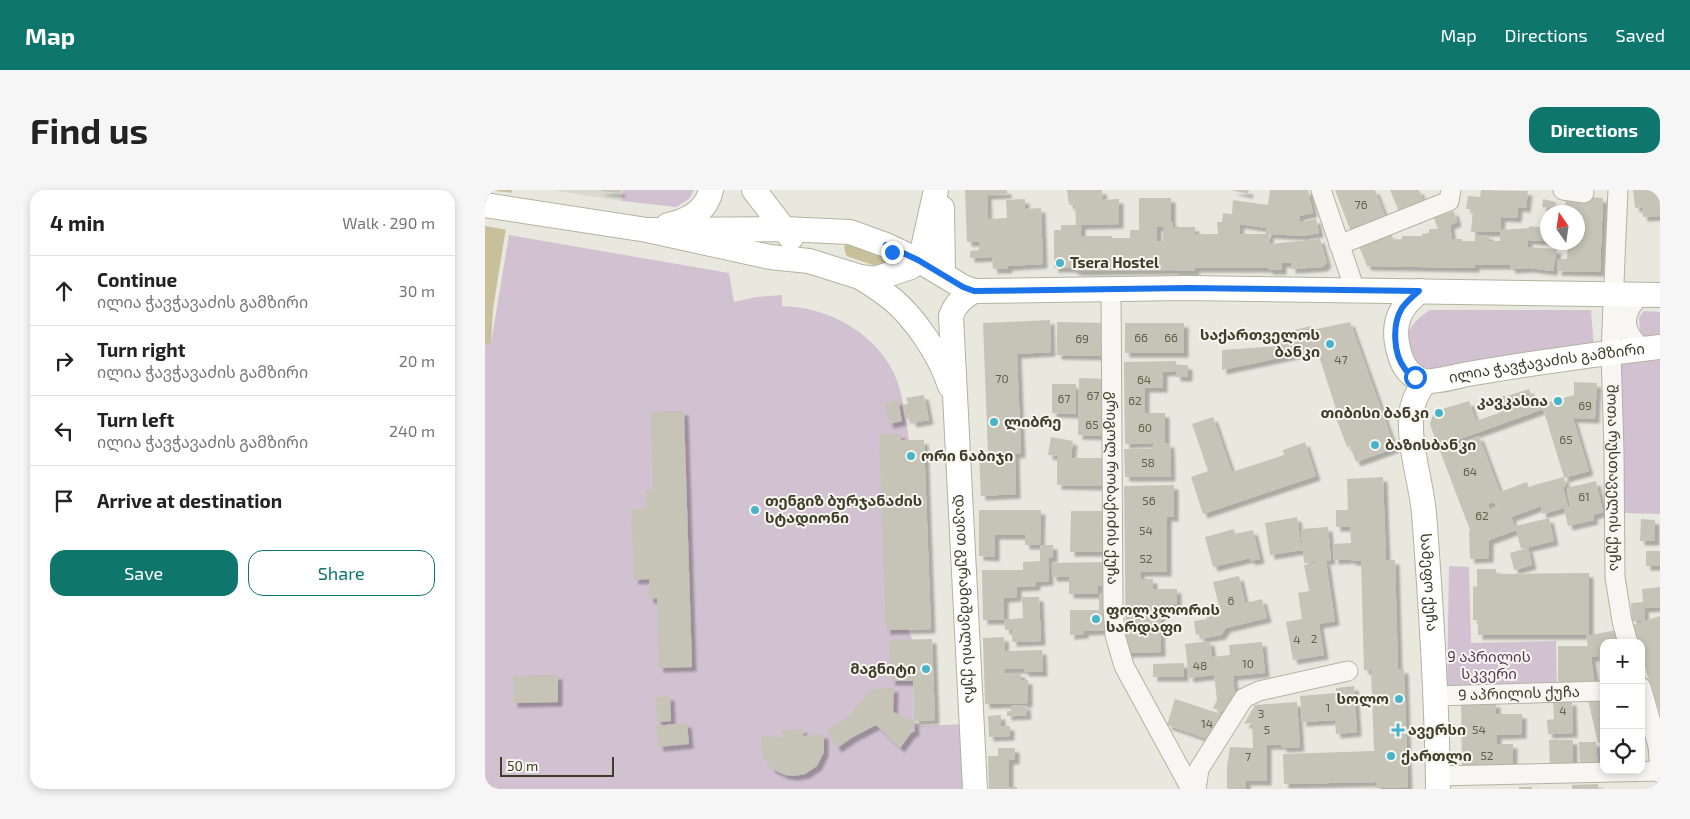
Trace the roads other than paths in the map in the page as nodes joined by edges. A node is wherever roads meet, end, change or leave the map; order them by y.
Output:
1 (711, 190) edge
2 (754, 190) edge
3 (936, 190) edge
4 (941, 190) edge
5 (1321, 190) edge
6 (1451, 190) edge
7 (1563, 190) edge
8 (1618, 190) edge
9 (1584, 193) dead end
10 (485, 205) edge
11 (784, 229) junction
12 (647, 230) junction
13 (839, 231) junction
14 (886, 245) junction
15 (1339, 245) junction
16 (918, 260) junction
17 (809, 262) junction
18 (832, 268) junction
19 (892, 274) junction
20 (943, 274) junction
21 (861, 277) junction
22 (1111, 289) junction
23 (1355, 290) junction
24 (974, 291) junction
25 (1419, 291) junction
26 (1613, 294) junction
27 (1651, 295) edge
28 (1651, 348) edge
29 (1611, 352) junction
30 (1425, 382) junction
31 (957, 407) junction
32 (1627, 639) edge
33 (1348, 671) dead end
34 (1600, 691) edge
35 (1435, 696) junction
36 (1645, 701) edge
37 (1659, 745) edge
38 (1660, 772) edge
39 (1437, 783) edge
40 (975, 789) edge
41 (1191, 789) edge
42 (1196, 789) edge

1 - 12 main road
2 - 11 main road
3 - 16 main road
4 - 20 main road
5 - 15 street
6 - 15 street
7 - 9 street
8 - 26 street, შოთა რუსთაველის ქუჩა
10 - 12 main road
11 - 12 main road
11 - 13 main road
11 - 17 main road
12 - 17 main road
13 - 14 main road
13 - 18 main road
14 - 16 main road
14 - 19 main road
15 - 23 street
16 - 19 main road
16 - 20 main road
17 - 18 main road
18 - 21 main road
19 - 21 main road
20 - 24 main road
21 - 31 main road, დავით გურამიშვილის ქუჩა
22 - 23 main road
22 - 24 main road
22 - 41 street, გრიგოლ რობაქიძის ქუჩა
23 - 25 main road
24 - 31 main road, დავით გურამიშვილის ქუჩა
25 - 26 main road
25 - 30 main road
26 - 27 main road
26 - 29 street, შოთა რუსთაველის ქუჩა
27 - 28 street
28 - 29 main road, ილია ჭავჭავაძის გამზირი
29 - 30 main road, ილია ჭავჭავაძის გამზირი
29 - 32 street, შოთა რუსთაველის ქუჩა
30 - 35 main road, სამეფო ქუჩა
31 - 40 main road, დავით გურამიშვილის ქუჩა
33 - 42 street
34 - 35 street, 9 აპრილის ქუჩა
35 - 39 main road, სამეფო ქუჩა
36 - 37 street
37 - 38 street
38 - 39 street

